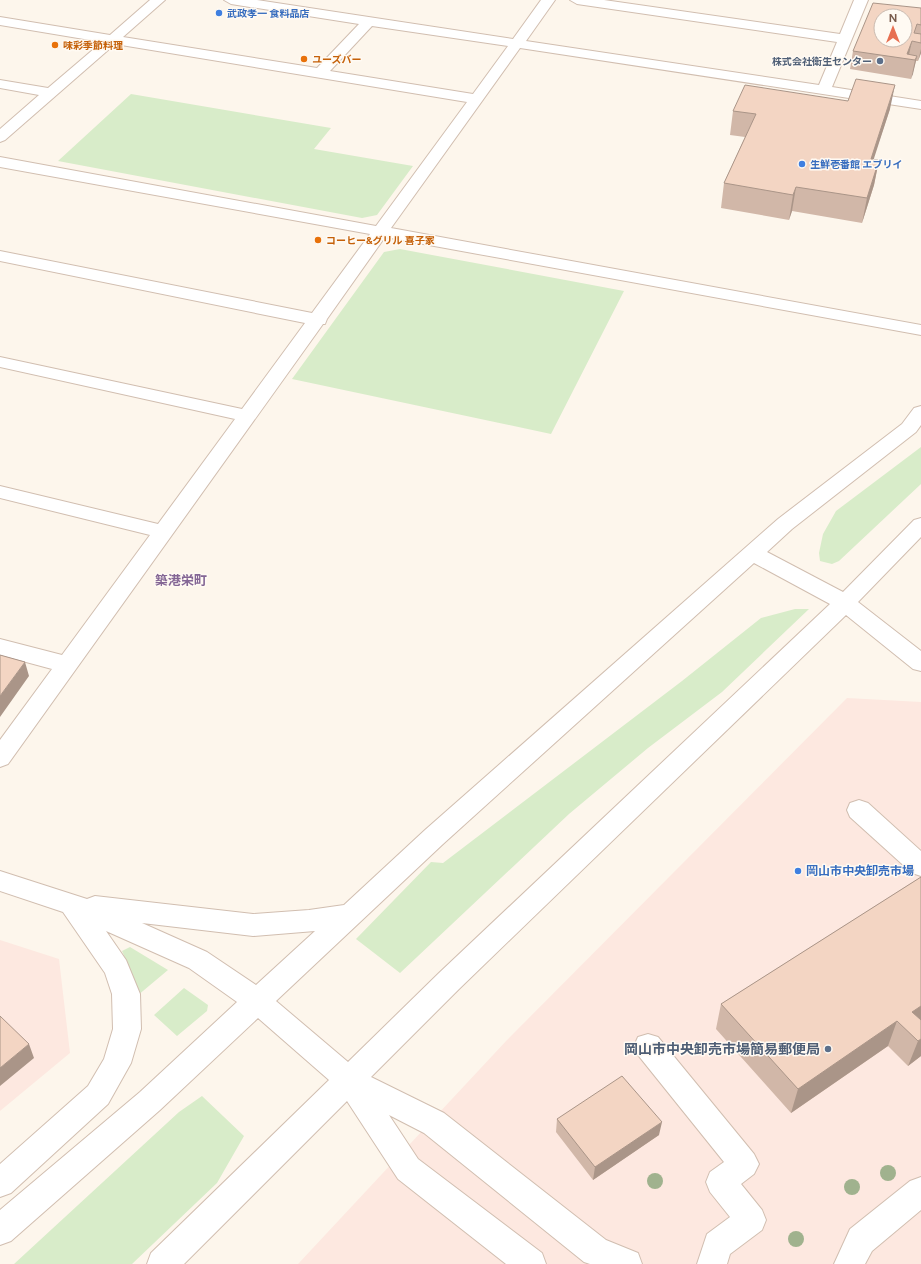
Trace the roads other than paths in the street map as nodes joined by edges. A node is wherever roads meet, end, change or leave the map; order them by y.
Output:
1 (158, 0) edge
2 (231, 0) edge
3 (548, 0) edge
4 (577, 0) edge
5 (861, 0) edge
6 (0, 21) edge
7 (368, 21) junction
8 (113, 39) junction
9 (845, 39) junction
10 (517, 43) junction
11 (320, 73) junction
12 (0, 84) edge
13 (824, 90) junction
14 (50, 93) junction
15 (478, 99) junction
16 (921, 105) edge
17 (0, 137) edge
18 (0, 162) edge
19 (381, 233) junction
20 (0, 256) edge
21 (319, 320) junction
22 (921, 330) edge
23 (0, 362) edge
24 (921, 412) edge
25 (249, 416) junction
26 (0, 492) edge
27 (921, 525) edge
28 (164, 532) junction
29 (753, 554) junction
30 (845, 603) junction
31 (0, 647) edge
32 (921, 663) edge
33 (68, 665) junction
34 (0, 758) edge
35 (859, 810) dead end
36 (921, 866) edge
37 (0, 881) edge
38 (72, 904) junction
39 (353, 914) junction
40 (256, 1001) junction
41 (648, 1046) dead end
42 (350, 1081) junction
43 (0, 1183) edge
44 (921, 1191) edge
45 (0, 1230) edge
46 (162, 1264) edge
47 (531, 1264) edge
48 (627, 1264) edge
49 (712, 1264) edge
50 (849, 1264) edge

1 - 8 street
2 - 7 street
3 - 10 street
4 - 9 street
5 - 9 street
6 - 8 street
7 - 10 street
7 - 11 street
8 - 11 street
8 - 14 street
9 - 13 street
10 - 13 street
10 - 15 street
11 - 15 street
12 - 14 street
13 - 16 street
14 - 17 street
15 - 19 street
18 - 19 street
19 - 21 street
19 - 22 street
20 - 21 street
21 - 25 street
23 - 25 street
24 - 29 street
25 - 28 street
26 - 28 street
27 - 30 street
28 - 33 street
29 - 30 street
29 - 39 street
30 - 32 street
30 - 42 street
31 - 33 street
33 - 34 street
35 - 36 street
37 - 38 street
38 - 39 street
38 - 40 street
38 - 43 street
39 - 40 street
40 - 42 street
40 - 45 street
41 - 49 street
42 - 46 street
42 - 47 street
42 - 48 street
44 - 50 street

